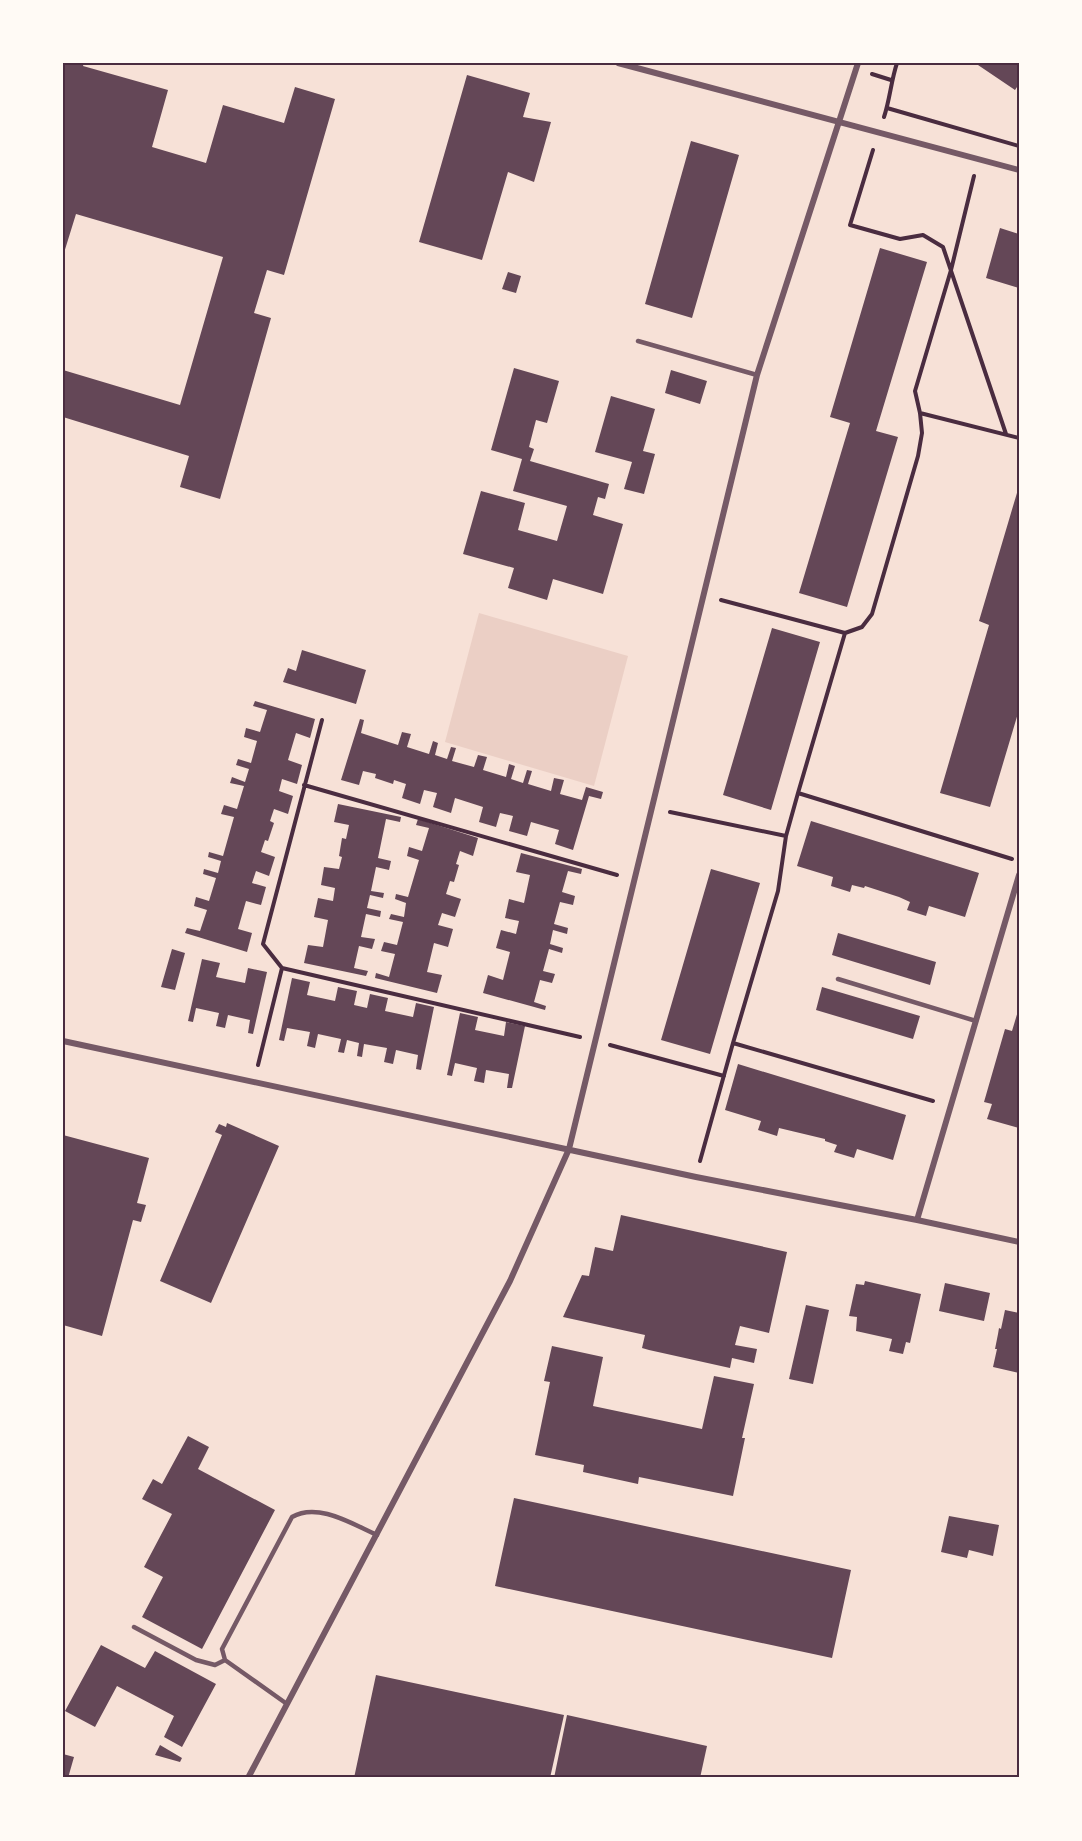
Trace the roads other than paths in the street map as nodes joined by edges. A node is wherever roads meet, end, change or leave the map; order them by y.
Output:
1 (618, 63) edge
2 (858, 63) edge
3 (839, 122) junction
4 (1019, 170) edge
5 (638, 341) dead end
6 (757, 375) junction
7 (1019, 875) edge
8 (838, 979) dead end
9 (976, 1021) junction
10 (63, 1041) edge
11 (569, 1149) junction
12 (918, 1220) junction
13 (1019, 1242) edge
14 (377, 1535) junction
15 (134, 1627) dead end
16 (225, 1660) junction
17 (287, 1704) junction
18 (248, 1778) edge

1 - 3 street
2 - 3 street
3 - 4 street
3 - 6 street
5 - 6 lane
6 - 11 street
7 - 9 street
8 - 9 lane
9 - 12 street
10 - 11 street
11 - 12 street
11 - 14 street
12 - 13 street
14 - 16 lane
14 - 17 street
15 - 16 lane
16 - 17 lane
17 - 18 street

